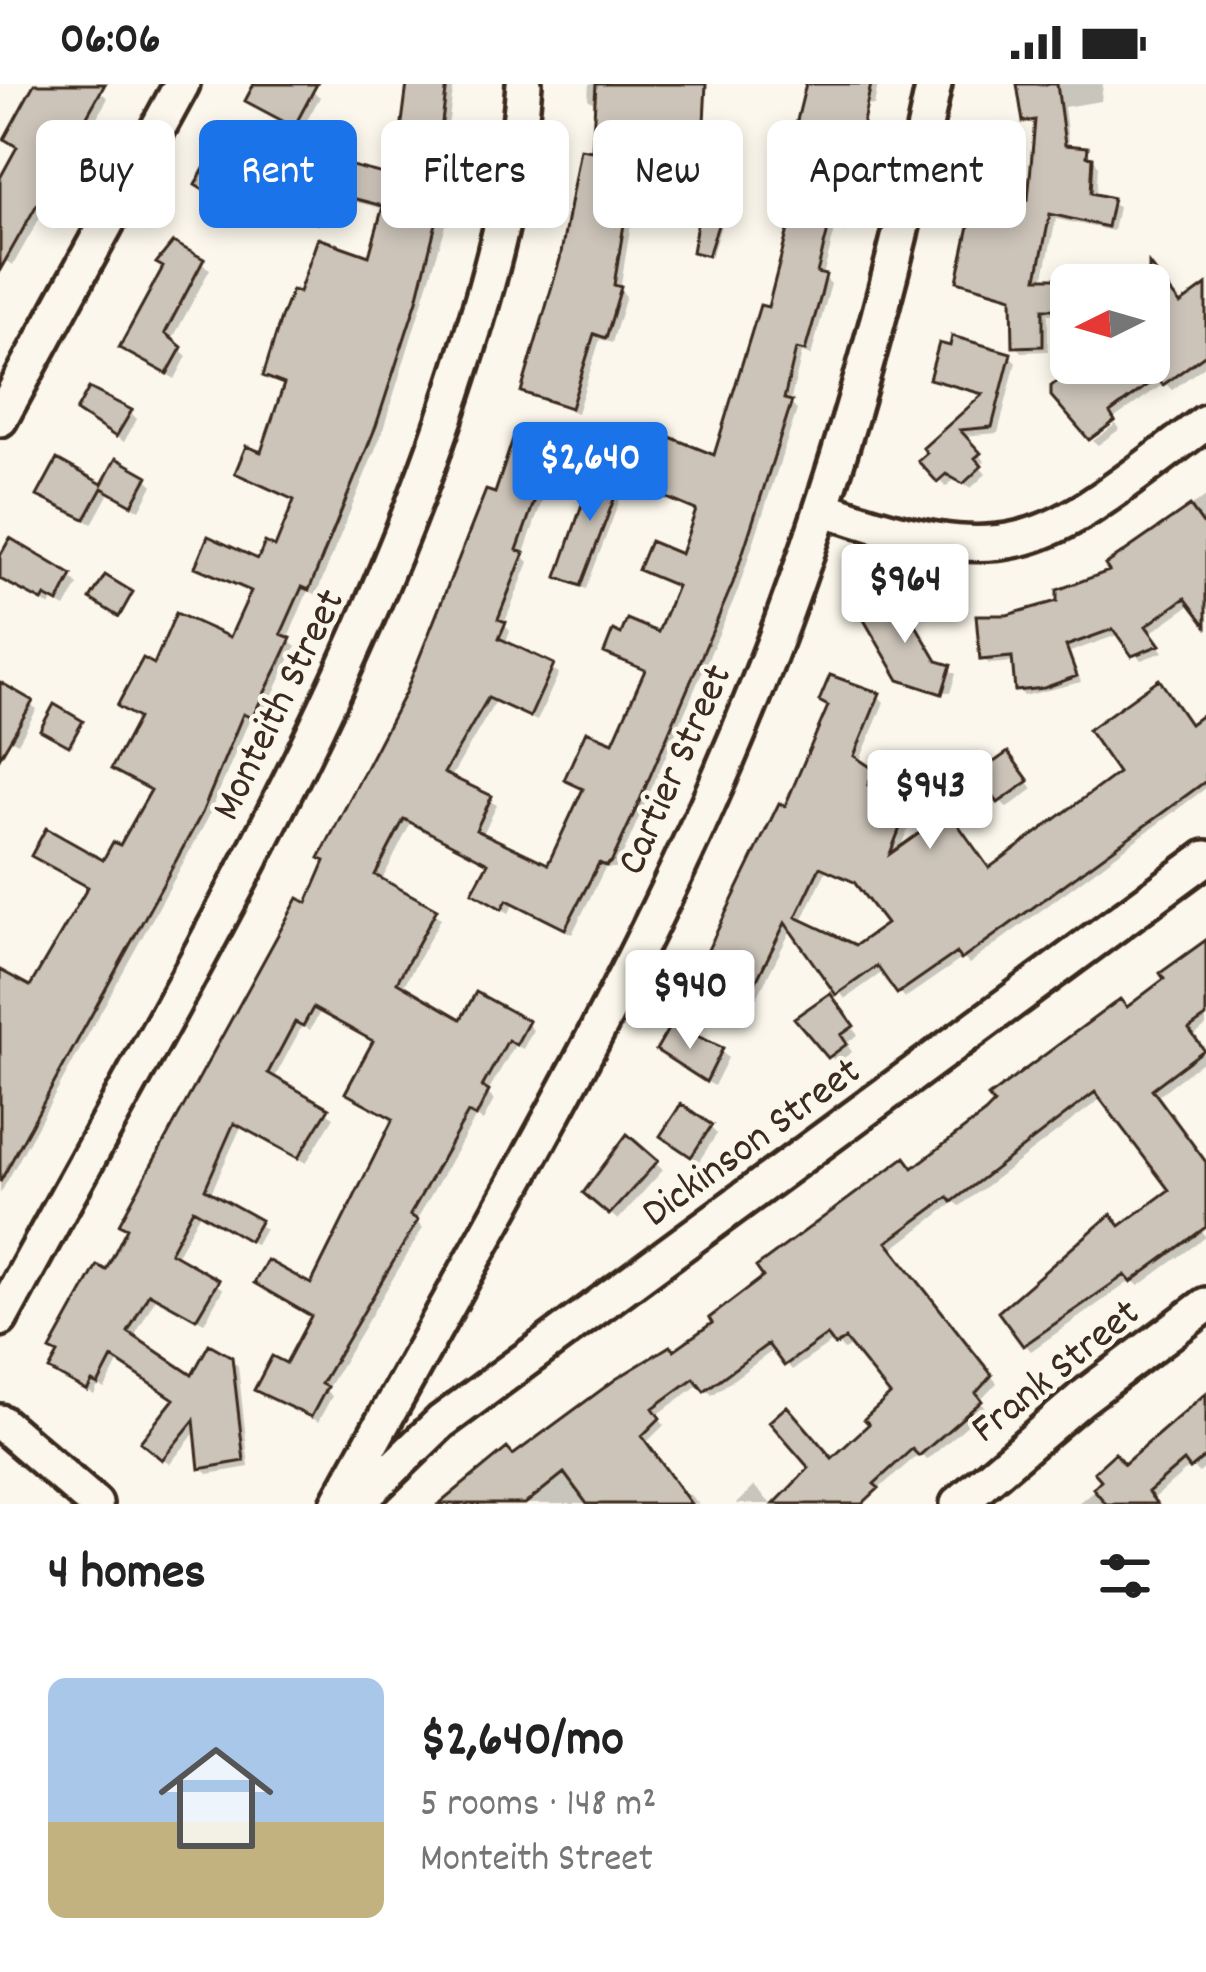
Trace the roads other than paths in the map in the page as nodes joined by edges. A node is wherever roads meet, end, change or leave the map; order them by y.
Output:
1 (182, 84) edge
2 (524, 84) edge
3 (934, 84) edge
4 (0, 418) edge
5 (1206, 422) edge
6 (823, 508) junction
7 (1206, 858) edge
8 (1206, 1305) edge
9 (0, 1319) edge
10 (0, 1422) edge
11 (95, 1504) edge
12 (338, 1504) edge
13 (356, 1504) edge
14 (958, 1504) edge

1 - 4 street
2 - 9 street, Monteith Street
3 - 6 street, Cartier Street
5 - 6 street
6 - 12 street, Cartier Street
7 - 13 street, Dickinson Street
8 - 14 street, Frank Street
10 - 11 street

